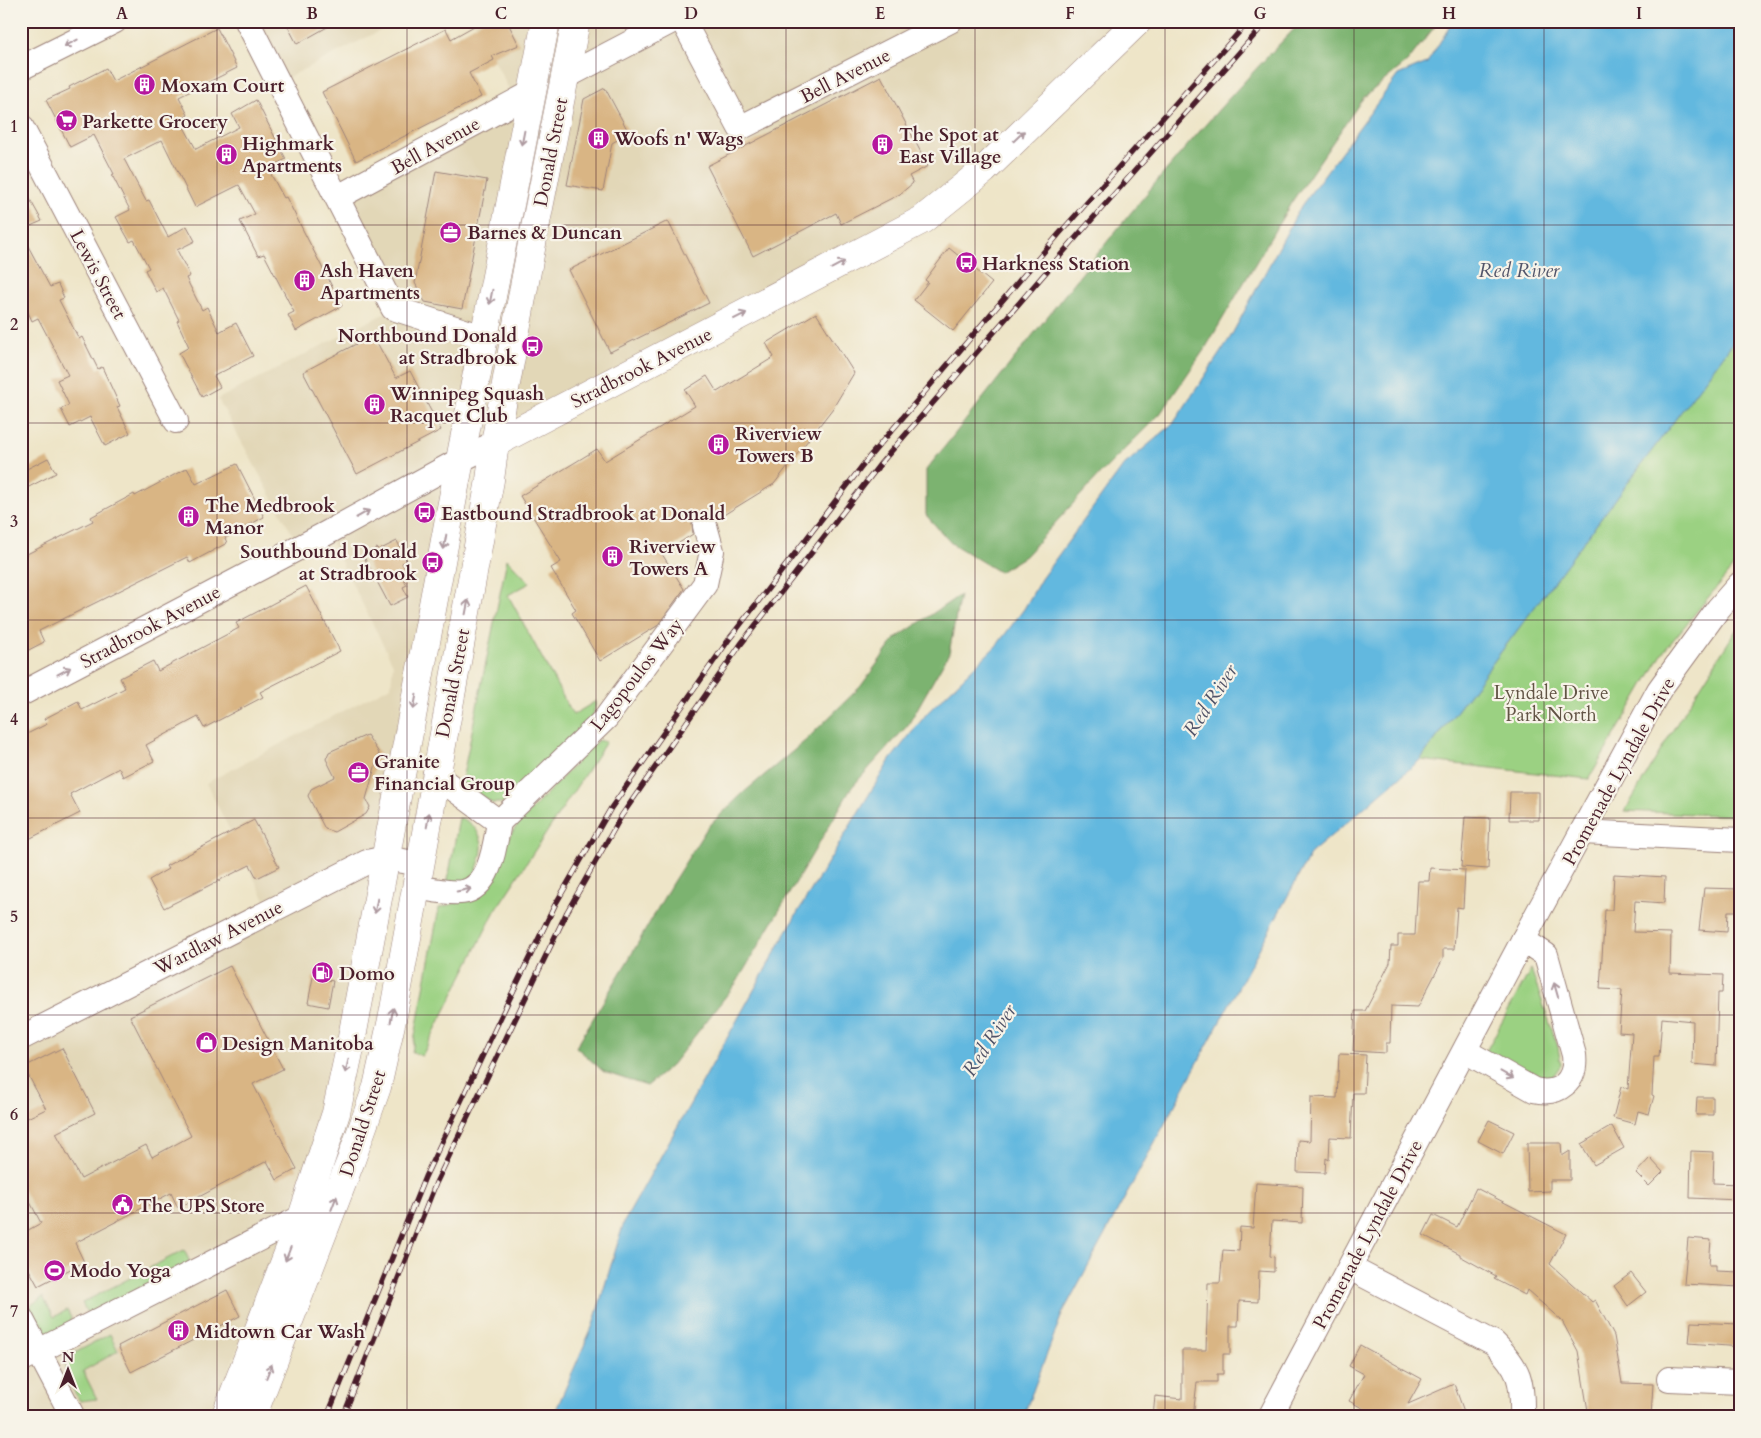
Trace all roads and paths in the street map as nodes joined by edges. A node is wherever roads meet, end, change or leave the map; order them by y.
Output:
1 (115, 21) edge
2 (247, 21) edge
3 (546, 21) edge
4 (576, 21) edge
5 (672, 21) edge
6 (683, 21) edge
7 (950, 21) edge
8 (1109, 21) edge
9 (1138, 21) edge
10 (1106, 50) junction
11 (21, 68) edge
12 (565, 77) junction
13 (532, 92) junction
14 (21, 126) edge
15 (338, 197) junction
16 (484, 337) junction
17 (176, 421) dead end
18 (495, 443) junction
19 (460, 460) junction
20 (705, 526) dead end
21 (1740, 584) edge
22 (21, 694) edge
23 (435, 775) junction
24 (499, 822) junction
25 (1582, 832) junction
26 (1740, 840) edge
27 (386, 858) junction
28 (418, 875) junction
29 (1523, 940) junction
30 (21, 1038) edge
31 (1465, 1051) junction
32 (302, 1217) junction
33 (1350, 1268) junction
34 (21, 1318) edge
35 (30, 1355) edge
36 (1668, 1379) dead end
37 (1740, 1382) edge
38 (73, 1417) edge
39 (225, 1417) edge
40 (252, 1417) edge
41 (1270, 1417) edge
42 (1522, 1417) edge

1 -> 11 street
2 - 15 street
3 - 13 main road, Donald Street
4 - 12 main road, Donald Street
5 - 12 street
6 - 7 street, Bell Avenue
8 - 10 main road
9 - 10 main road, Stradbrook Avenue
18 -> 10 main road, Stradbrook Avenue
12 - 18 main road, Donald Street
13 - 15 street, Bell Avenue
13 -> 16 main road, Donald Street
14 - 17 street, Lewis Street
15 - 16 street
16 - 19 main road, Donald Street
18 - 19 street, Stradbrook Avenue
23 -> 18 main road, Donald Street
22 -> 19 street, Stradbrook Avenue
19 -> 27 main road, Donald Street
20 - 24 street, Lagopoulos Way
21 - 25 street, Promenade Lyndale Drive
23 - 24 street
28 -> 23 main road, Donald Street
28 -> 24 street
25 - 26 street
25 - 29 street, Promenade Lyndale Drive
27 - 28 street, Wardlaw Avenue
27 - 30 street, Wardlaw Avenue
27 -> 32 main road, Donald Street
40 -> 28 main road, Donald Street
29 - 31 street, Promenade Lyndale Drive
31 -> 29 street
31 - 33 street, Promenade Lyndale Drive
32 - 35 street
32 -> 39 main road, Donald Street
33 - 41 street, Promenade Lyndale Drive
33 - 42 street
34 - 35 street
35 - 38 street
36 - 37 street

